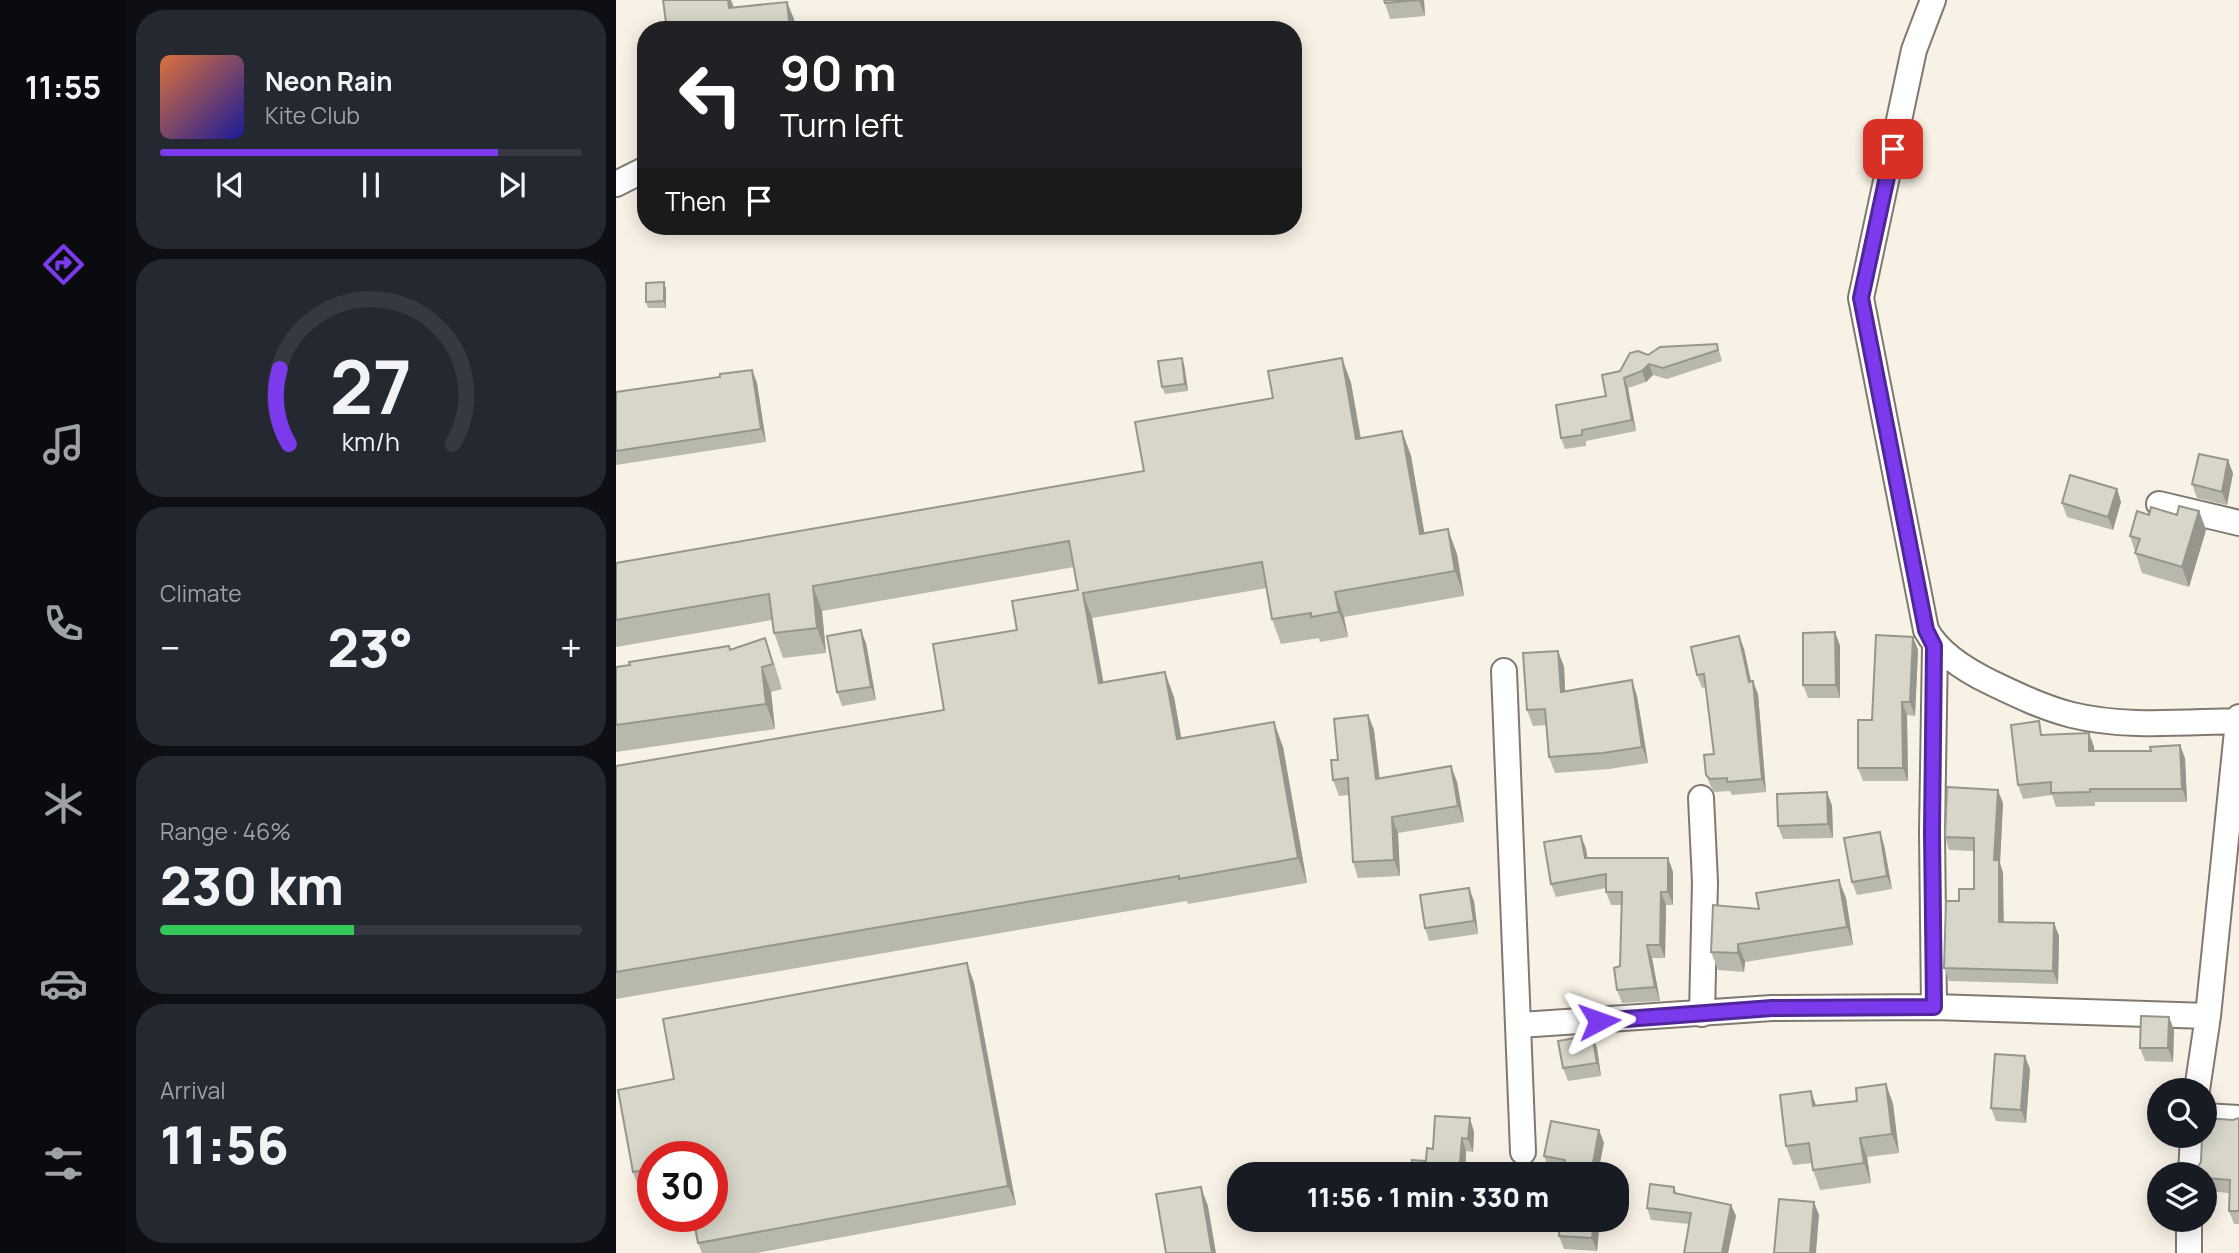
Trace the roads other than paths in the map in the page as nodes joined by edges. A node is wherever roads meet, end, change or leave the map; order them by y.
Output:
1 (1933, 0) edge
2 (637, 174) edge
3 (616, 184) edge
4 (2159, 504) dead end
5 (2239, 523) edge
6 (1934, 646) junction
7 (1504, 671) dead end
8 (2238, 719) edge
9 (1701, 798) dead end
10 (1934, 1007) junction
11 (1702, 1014) junction
12 (2208, 1016) junction
13 (1520, 1024) junction
14 (2199, 1078) edge
15 (2217, 1117) edge
16 (2239, 1118) edge
17 (1523, 1152) dead end
18 (2189, 1232) edge
19 (2189, 1253) edge

1 - 6 street
2 - 3 street
4 - 5 street
6 - 8 street
6 - 10 street
7 - 13 street
8 - 12 street
9 - 11 street
10 - 11 street
10 - 12 street
11 - 13 street
12 - 14 street
13 - 17 street
15 - 16 street
18 - 19 street

